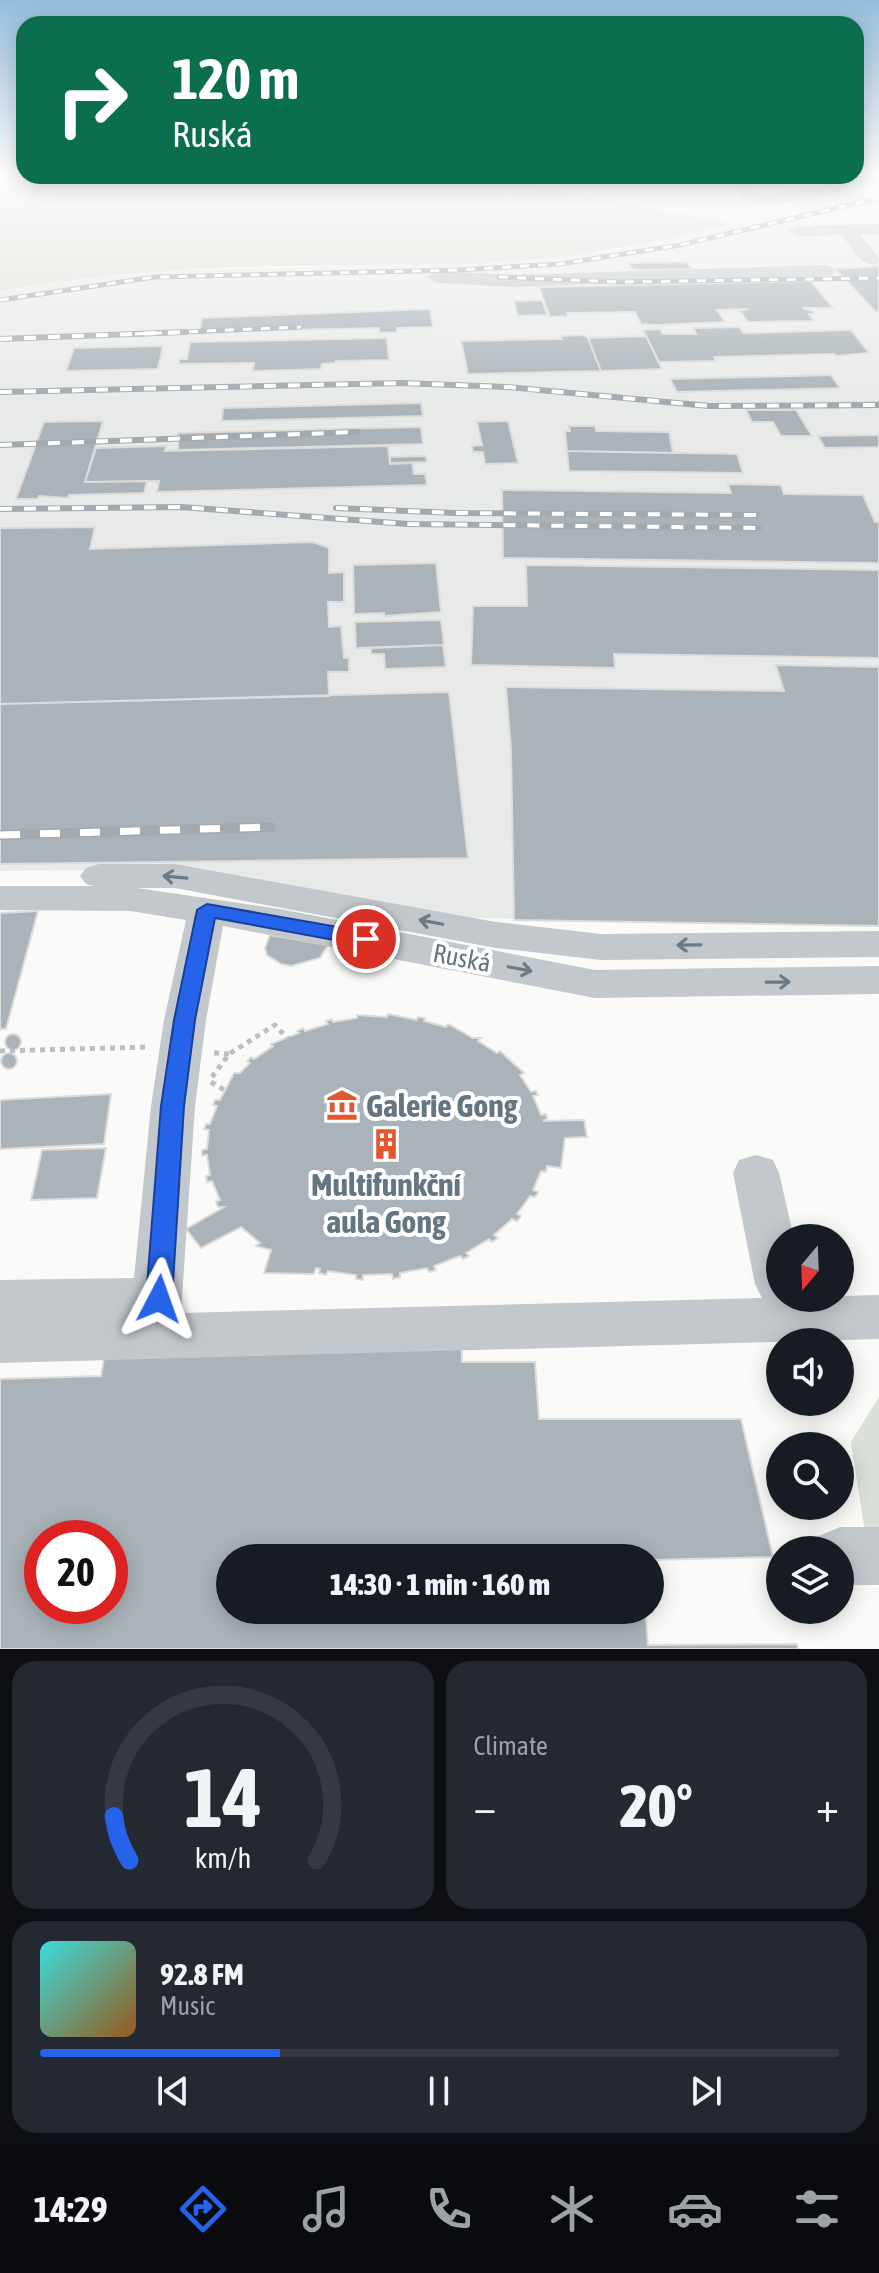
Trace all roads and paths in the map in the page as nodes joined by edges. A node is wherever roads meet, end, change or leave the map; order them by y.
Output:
1 (865, 250) edge
2 (871, 260) dead end
3 (825, 271) dead end
4 (437, 277) dead end
5 (0, 875) edge
6 (0, 898) edge
7 (207, 910) junction
8 (879, 944) edge
9 (879, 980) edge
10 (288, 1039) dead end
11 (0, 1051) edge
12 (182, 1052) junction
13 (229, 1054) junction
14 (226, 1091) dead end
15 (756, 1173) dead end
16 (767, 1224) edge
17 (766, 1301) edge
18 (0, 1302) edge
19 (849, 1312) edge
20 (879, 1317) edge
21 (156, 1318) junction
22 (0, 1340) edge
23 (854, 1556) edge
24 (879, 1556) edge

1 - 2 street
3 - 4 street
8 -> 5 street, Ruská
6 - 7 street, Ruská
7 -> 9 street, Ruská
7 - 12 street
10 - 13 path
11 - 12 path
12 - 13 path
12 - 21 street
13 - 14 path
15 - 16 street
17 - 21 street
18 - 21 street
19 - 20 street
21 - 22 street
23 - 24 street

